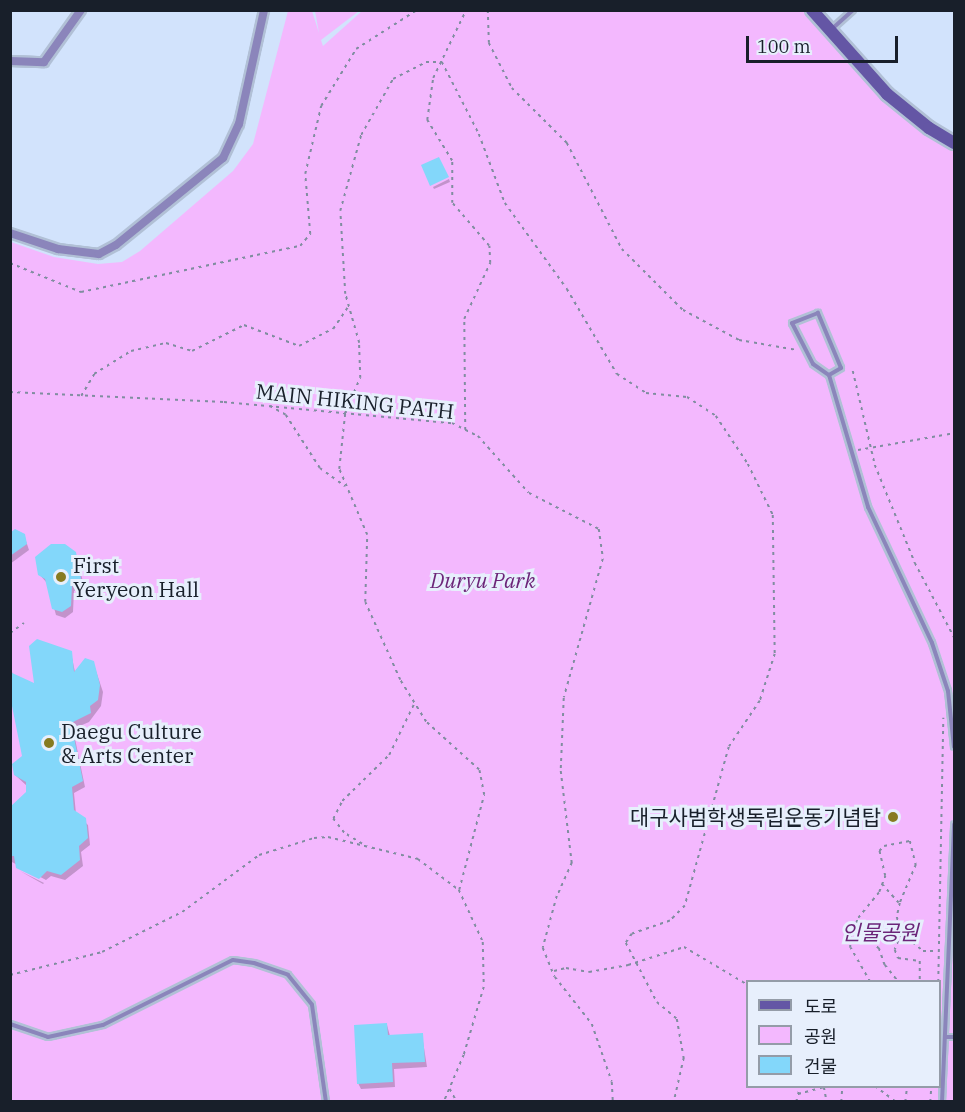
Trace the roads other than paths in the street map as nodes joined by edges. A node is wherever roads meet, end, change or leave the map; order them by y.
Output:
1 (81, 10) edge
2 (264, 10) edge
3 (812, 10) edge
4 (853, 10) edge
5 (831, 31) junction
6 (10, 62) edge
7 (954, 143) edge
8 (10, 233) edge
9 (829, 375) junction
10 (954, 747) edge
11 (954, 824) edge
12 (10, 1024) edge
13 (945, 1036) junction
14 (954, 1037) edge
15 (326, 1101) edge
16 (942, 1101) edge

1 - 6 street
2 - 8 street
3 - 5 main road
4 - 5 lane
5 - 7 main road
9 - 9 lane
9 - 10 lane
11 - 13 lane
12 - 15 lane
13 - 14 lane
13 - 16 lane

